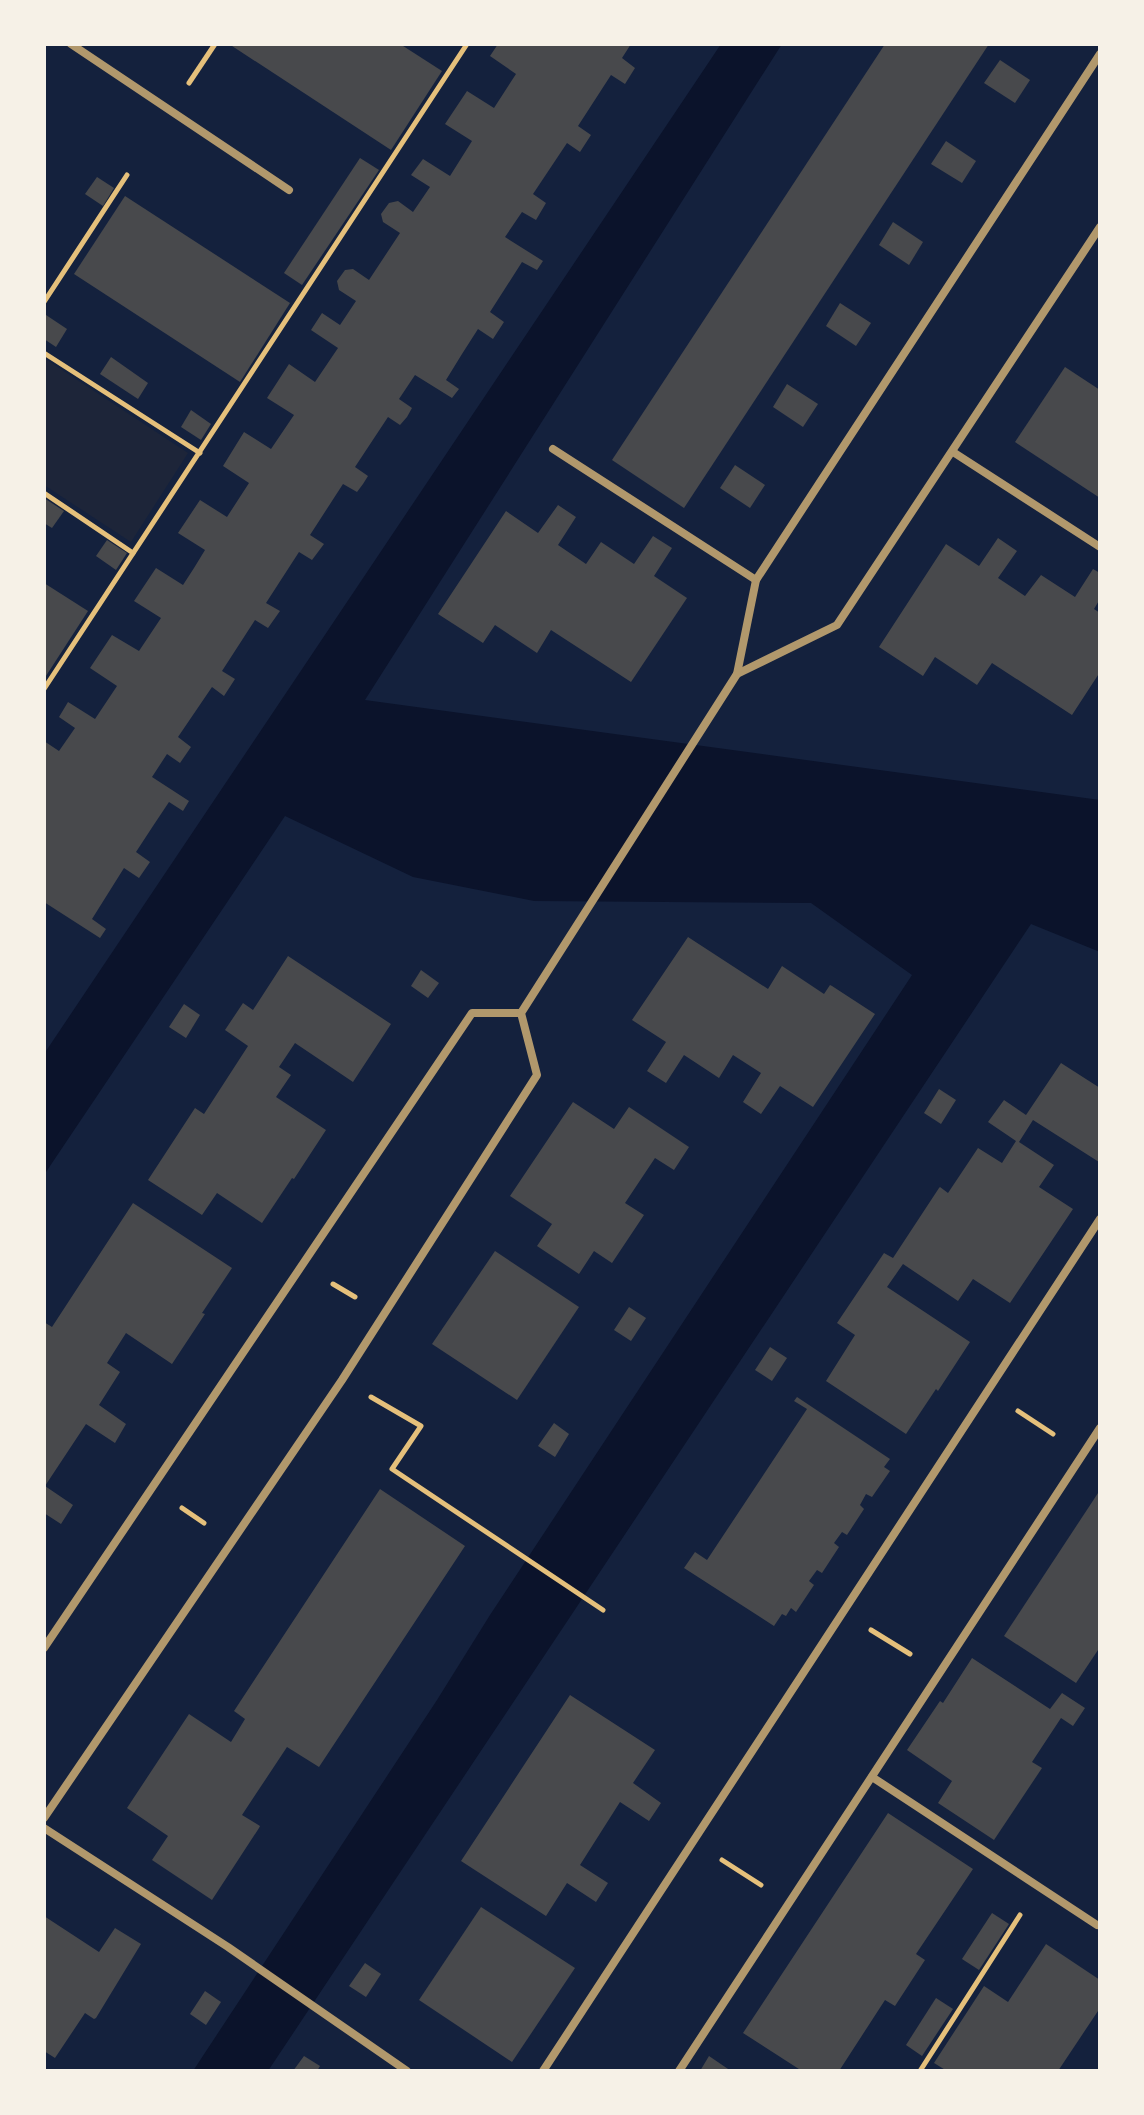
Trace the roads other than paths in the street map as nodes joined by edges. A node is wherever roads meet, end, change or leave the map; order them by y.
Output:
1 (71, 44) edge
2 (1100, 54) edge
3 (289, 190) dead end
4 (1100, 227) edge
5 (553, 449) dead end
6 (953, 452) junction
7 (1100, 547) edge
8 (756, 580) junction
9 (737, 674) junction
10 (521, 1013) junction
11 (1100, 1219) edge
12 (1100, 1428) edge
13 (44, 1648) edge
14 (872, 1777) junction
15 (44, 1818) edge
16 (44, 1828) edge
17 (1097, 1925) dead end
18 (407, 2071) edge
19 (543, 2071) edge
20 (679, 2071) edge

1 - 3 street
2 - 8 street
4 - 6 street
5 - 8 street
6 - 7 street
6 - 9 street
8 - 9 street
9 - 10 street
10 - 13 street
10 - 15 street
11 - 19 street
12 - 14 street
14 - 17 street
14 - 20 street
16 - 18 street

